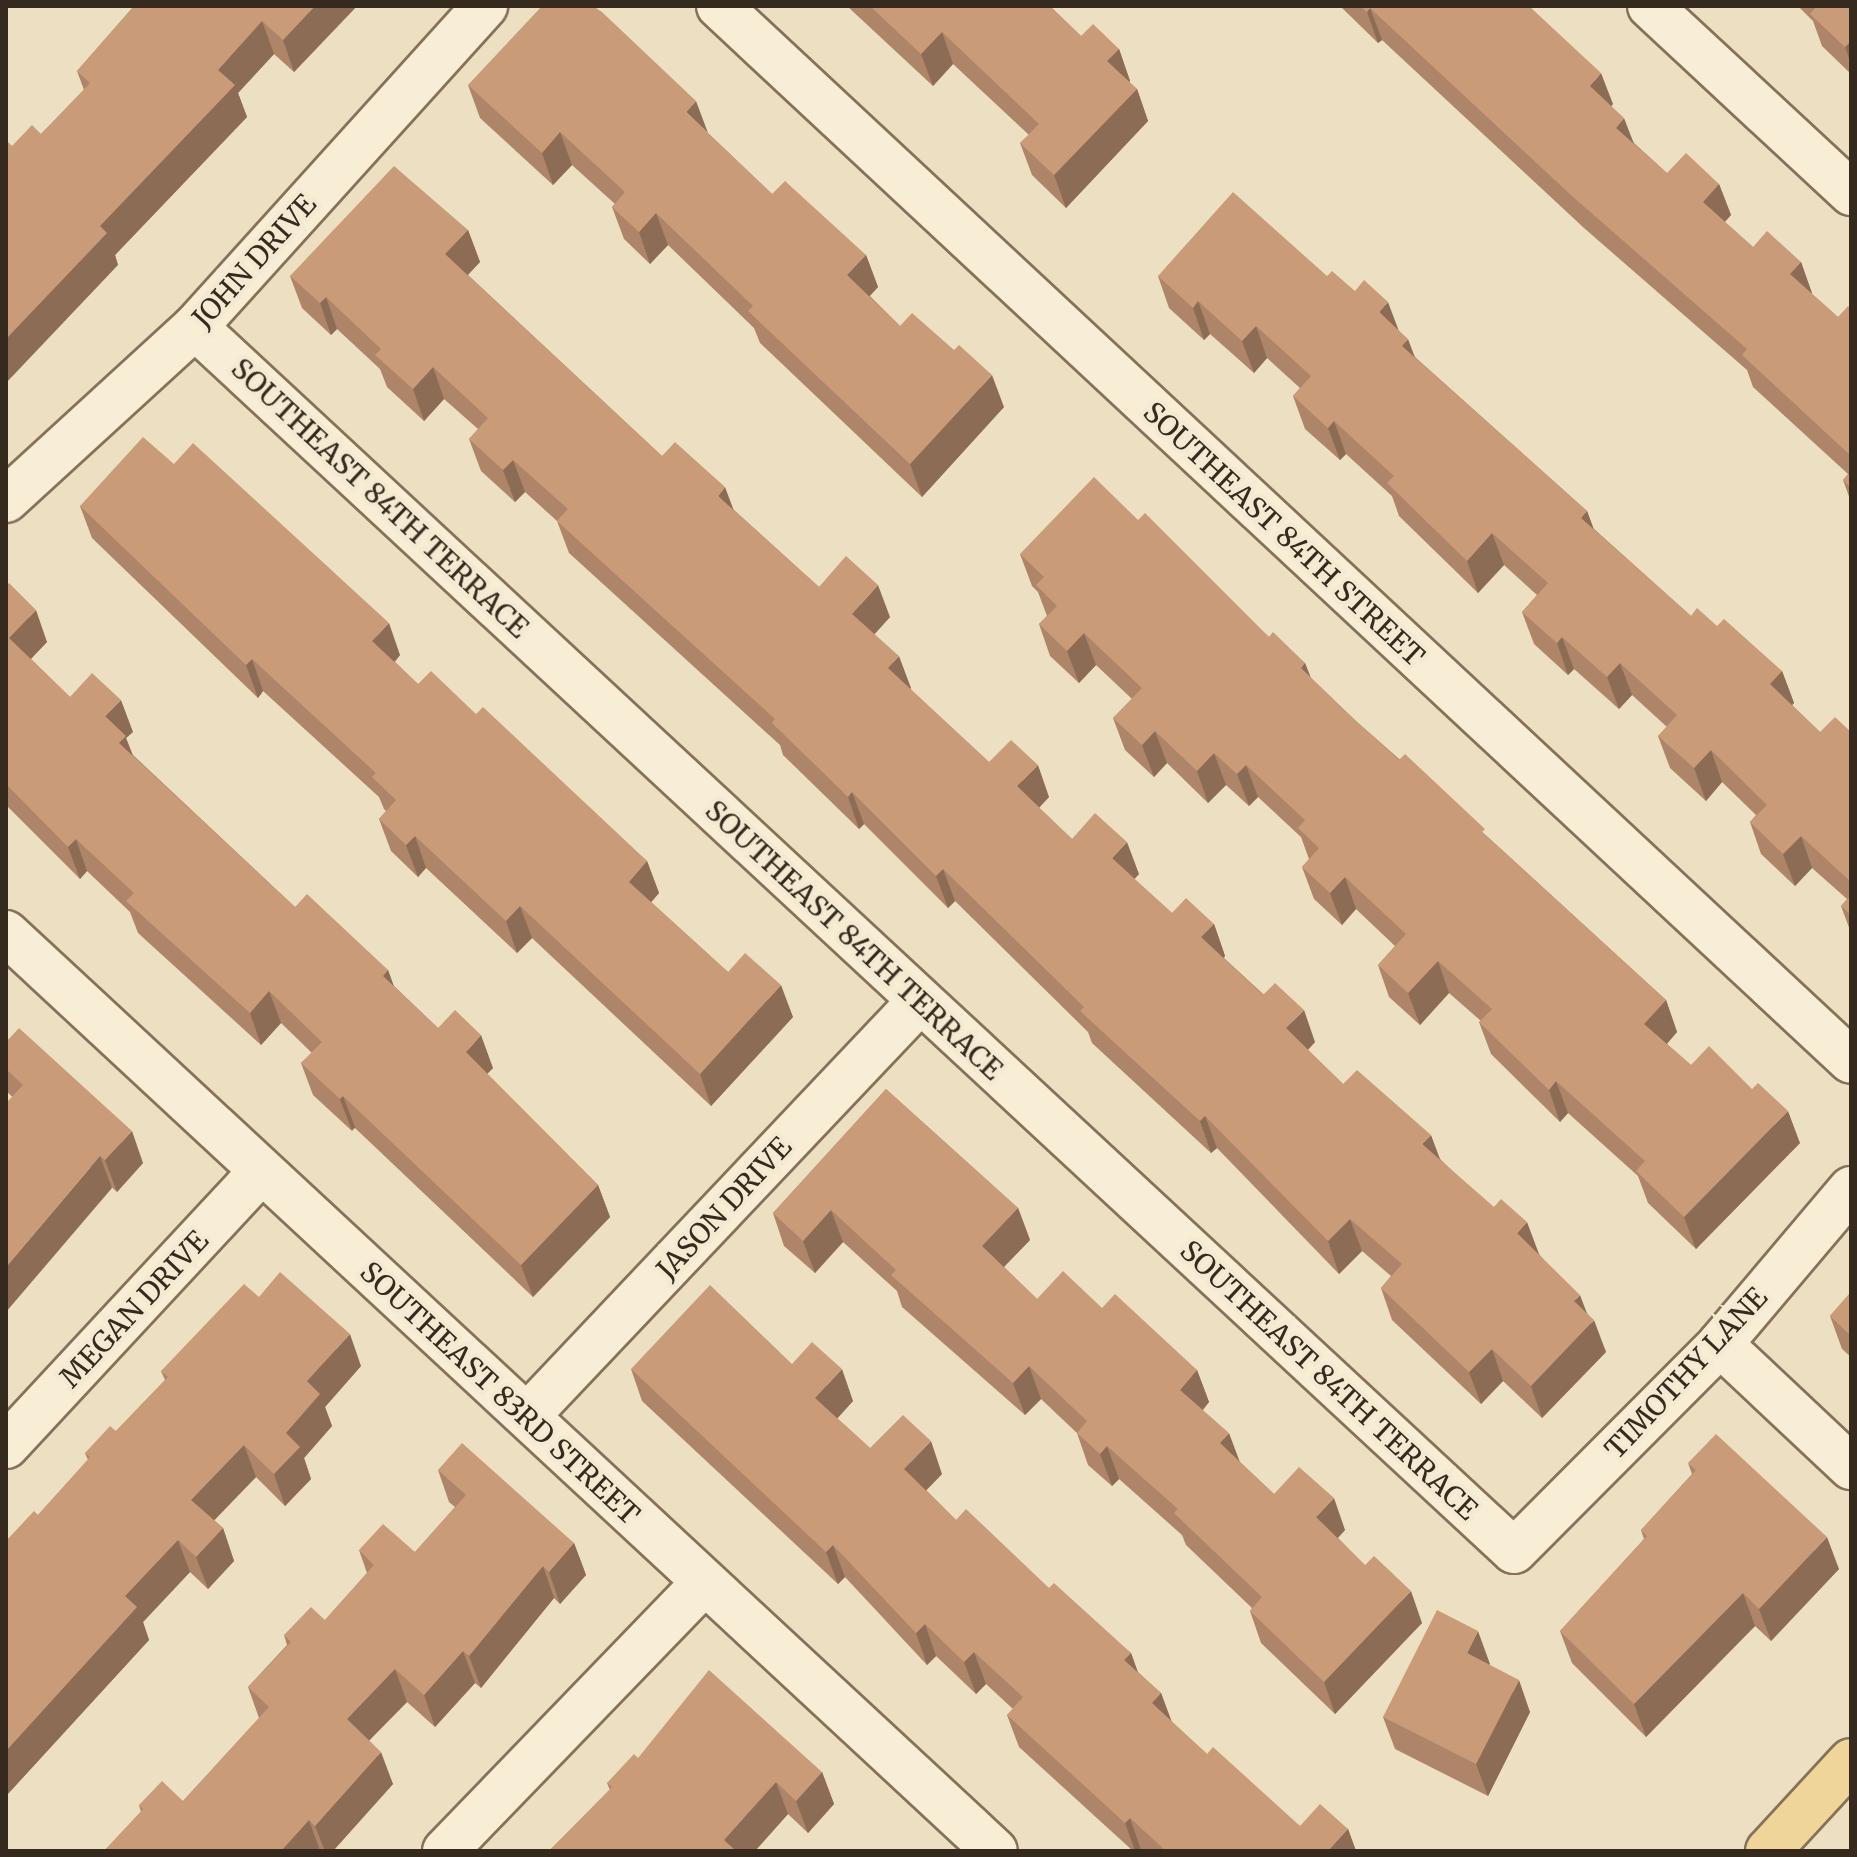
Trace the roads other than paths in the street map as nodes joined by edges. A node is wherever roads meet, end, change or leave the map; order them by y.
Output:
1 (485, 6) edge
2 (719, 6) edge
3 (1650, 6) edge
4 (1851, 193) edge
5 (195, 327) junction
6 (6, 500) edge
7 (6, 933) edge
8 (919, 1002) junction
9 (1851, 1061) edge
10 (261, 1172) junction
11 (1851, 1189) edge
12 (1720, 1344) junction
13 (528, 1415) junction
14 (6, 1446) edge
15 (1851, 1467) edge
16 (1514, 1551) joint
17 (703, 1584) junction
18 (1851, 1761) edge
19 (445, 1851) edge
20 (995, 1851) edge
21 (1768, 1851) edge

1 - 5 street, JOHN DRIVE
2 - 9 street, SOUTHEAST 84TH STREET
3 - 4 street
5 - 6 street, JOHN DRIVE
5 - 8 street, SOUTHEAST 84TH TERRACE
7 - 10 street, SOUTHEAST 83RD STREET
8 - 13 street, JASON DRIVE
8 - 16 street, SOUTHEAST 84TH TERRACE
10 - 13 street, SOUTHEAST 83RD STREET
10 - 14 street, MEGAN DRIVE
11 - 12 street, TIMOTHY LANE
12 - 15 street
12 - 16 street, TIMOTHY LANE
13 - 17 street, SOUTHEAST 83RD STREET
17 - 19 street
17 - 20 street, SOUTHEAST 83RD STREET
18 - 21 main road

